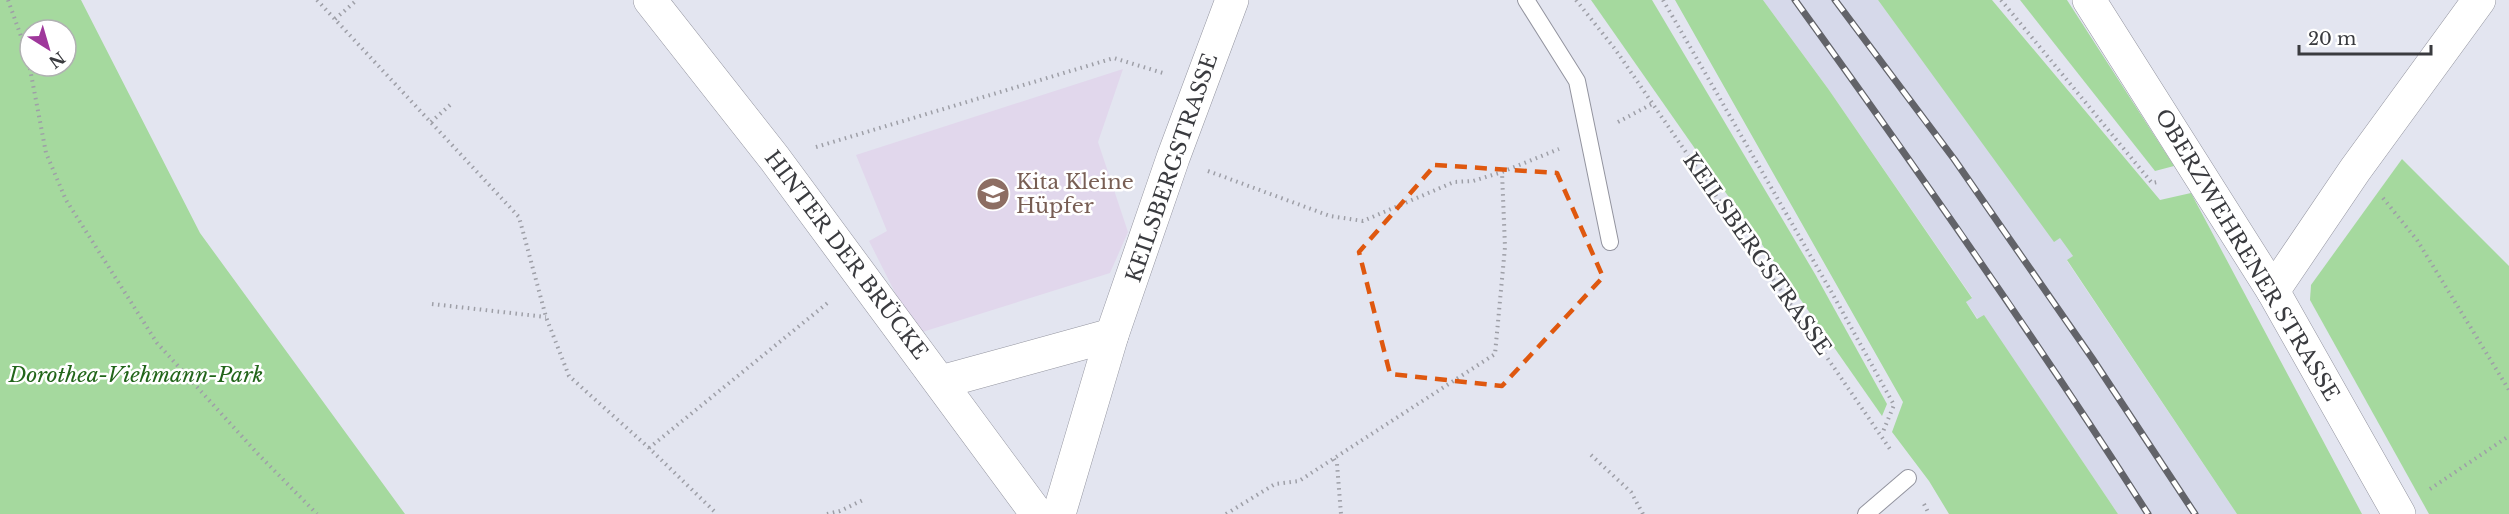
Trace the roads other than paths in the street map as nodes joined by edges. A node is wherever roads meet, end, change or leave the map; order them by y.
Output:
1 (650, 0) edge
2 (1232, 0) edge
3 (1526, 0) edge
4 (2089, 0) edge
5 (2478, 0) edge
6 (1610, 242) dead end
7 (2273, 291) junction
8 (1112, 336) junction
9 (941, 382) junction
10 (1908, 478) road end
11 (2398, 512) edge
12 (1037, 514) edge
13 (1059, 514) edge
14 (1866, 514) edge

1 - 9 street, HINTER DER BRÜCKE
2 - 8 street, KEILSBERGSTRASSE
3 - 6 lane
4 - 7 street, OBERZWEHRENER STRASSE
5 - 7 street
7 - 11 street, OBERZWEHRENER STRASSE
8 - 9 street
8 - 13 street, KEILSBERGSTRASSE
9 - 12 street, HINTER DER BRÜCKE
10 - 14 lane

